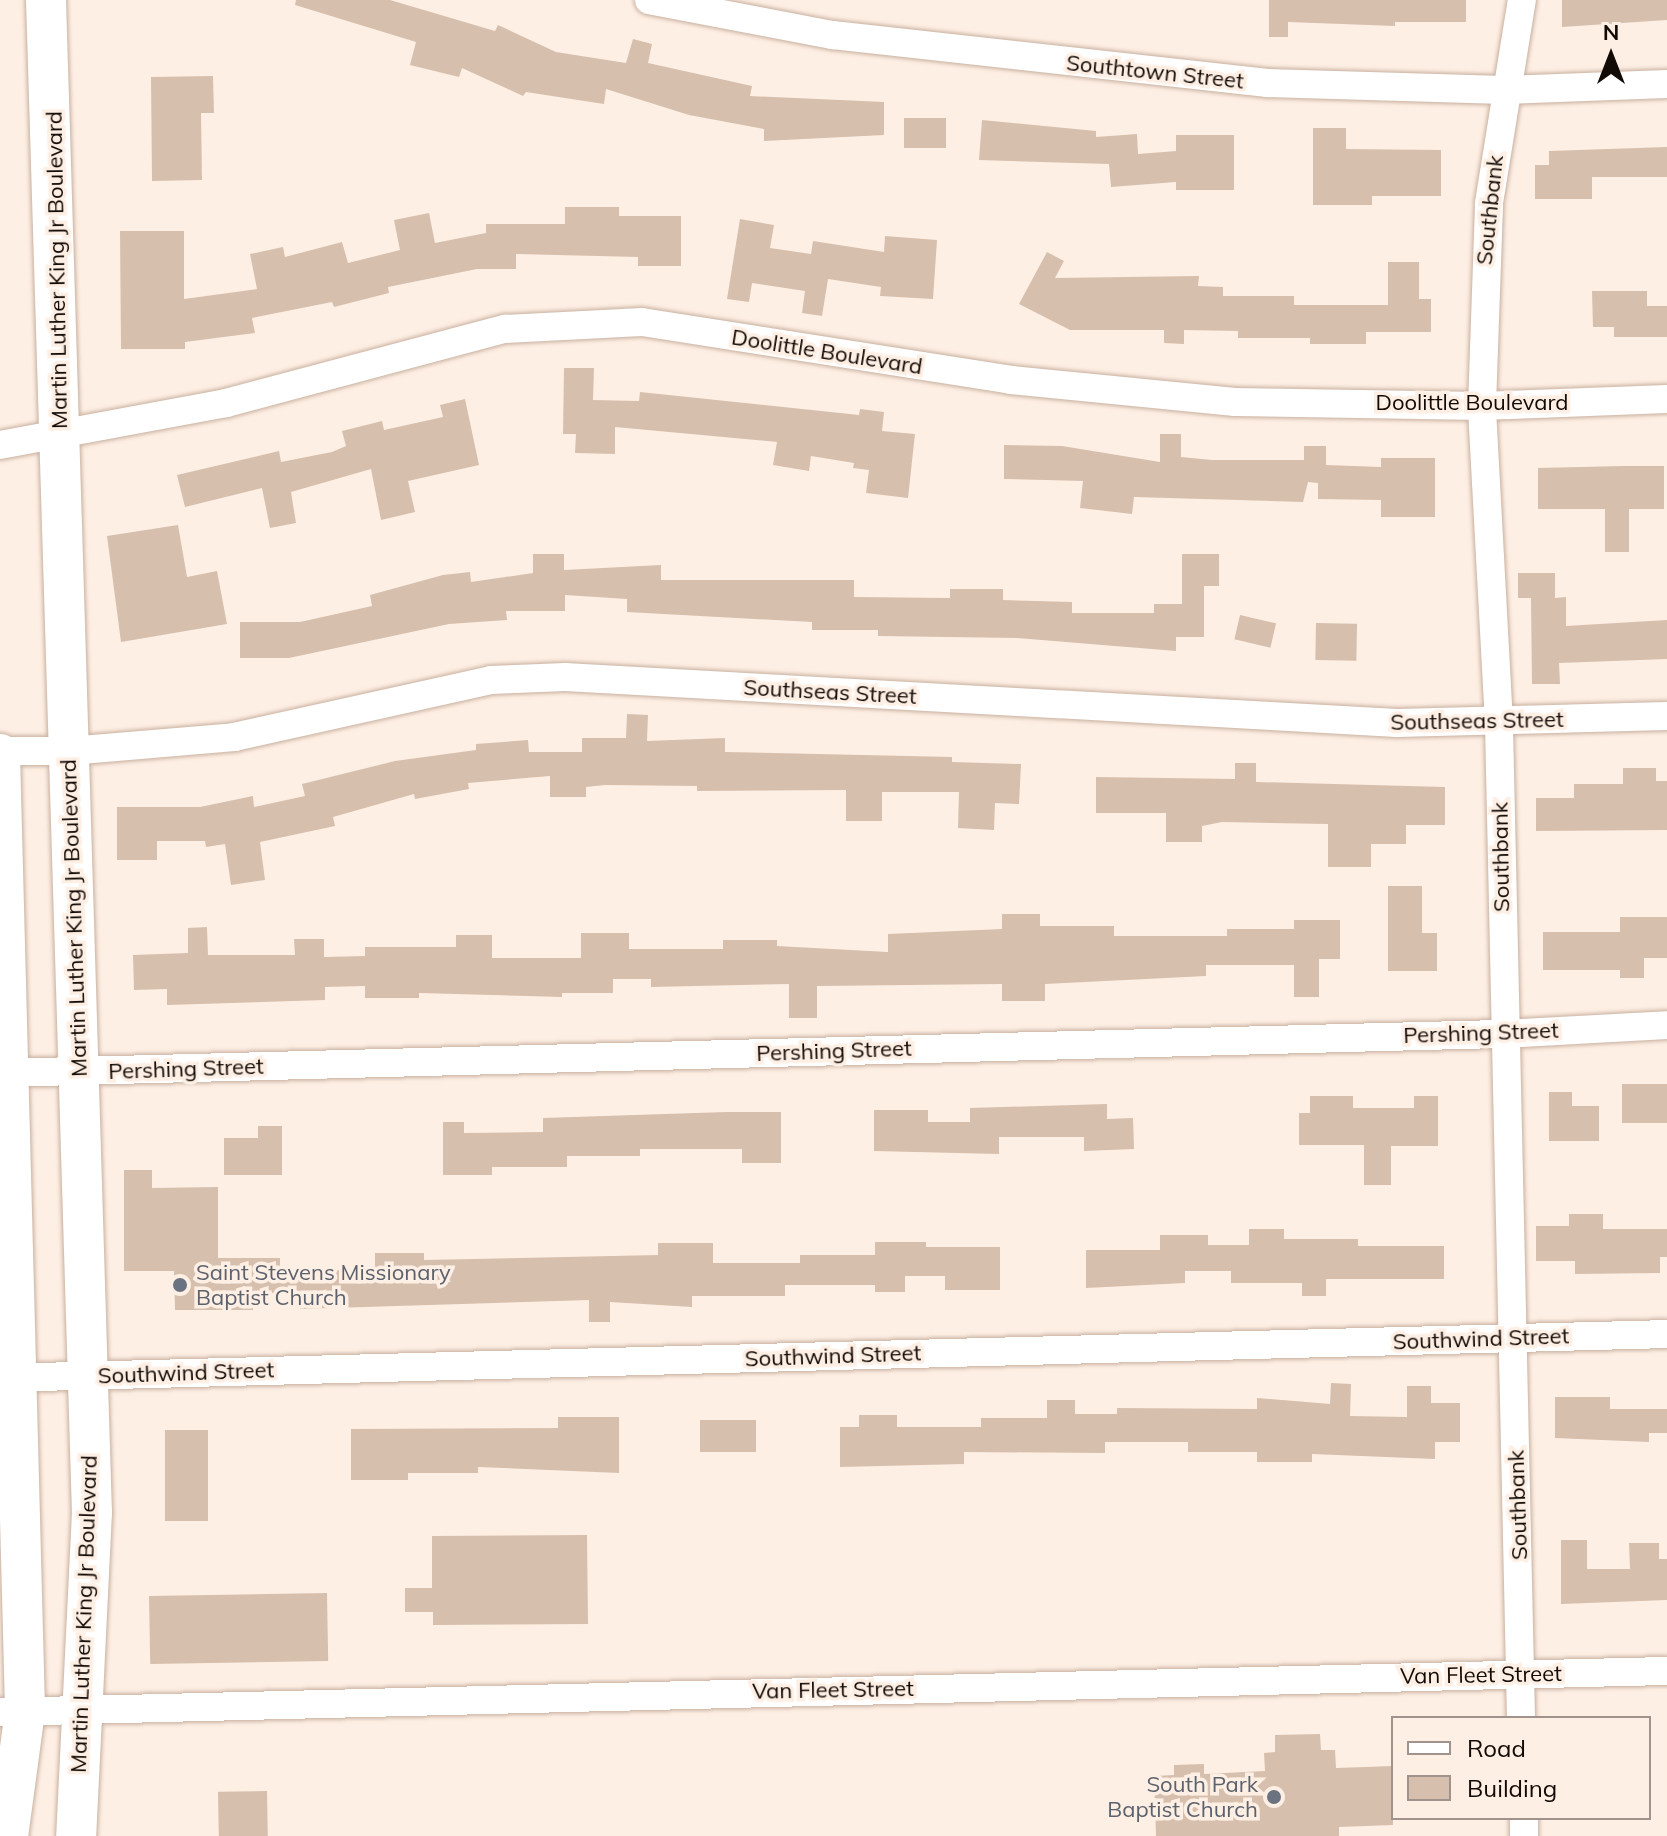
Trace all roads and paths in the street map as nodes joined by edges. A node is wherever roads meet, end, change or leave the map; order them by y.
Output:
1 (46, 0) edge
2 (649, 0) edge
3 (1522, 0) edge
4 (1667, 84) edge
5 (1504, 90) junction
6 (1667, 399) edge
7 (1482, 406) junction
8 (60, 437) junction
9 (0, 445) edge
10 (1667, 716) edge
11 (1499, 723) junction
12 (69, 751) junction
13 (0, 752) edge
14 (1667, 1025) edge
15 (1503, 1034) junction
16 (78, 1071) junction
17 (4, 1073) edge
18 (1667, 1334) edge
19 (1513, 1338) junction
20 (86, 1375) junction
21 (10, 1378) edge
22 (1667, 1671) edge
23 (1519, 1675) junction
24 (85, 1710) junction
25 (13, 1711) edge
26 (1521, 1716) edge
27 (8, 1836) edge
28 (76, 1836) edge

1 - 8 main road, Martin Luther King Jr Boulevard
2 - 5 street, Southtown Street
3 - 5 street, Southbank
4 - 5 street, Southtown Street
5 - 7 street, Southbank
6 - 7 street, Doolittle Boulevard
7 - 8 street, Doolittle Boulevard
7 - 11 street, Southbank
8 - 9 street, Doolittle Boulevard
8 - 12 main road, Martin Luther King Jr Boulevard
10 - 11 street, Southseas Street
11 - 12 street, Southseas Street
11 - 15 street, Southbank
12 - 13 street, Southseas Street
12 - 16 main road, Martin Luther King Jr Boulevard
13 - 17 main road
14 - 15 street, Pershing Street
15 - 16 street, Pershing Street
15 - 19 street, Southbank
16 - 17 street, Pershing Street
16 - 20 main road, Martin Luther King Jr Boulevard
17 - 21 main road
18 - 19 street, Southwind Street
19 - 20 street, Southwind Street
19 - 23 street, Southbank
20 - 21 street, Southwind Street
20 - 24 main road, Martin Luther King Jr Boulevard
21 - 25 main road
22 - 23 street, Van Fleet Street
23 - 24 street, Van Fleet Street
23 - 26 street, Southbank
24 - 25 street, Van Fleet Street
24 - 28 main road, Martin Luther King Jr Boulevard
25 - 27 main road

